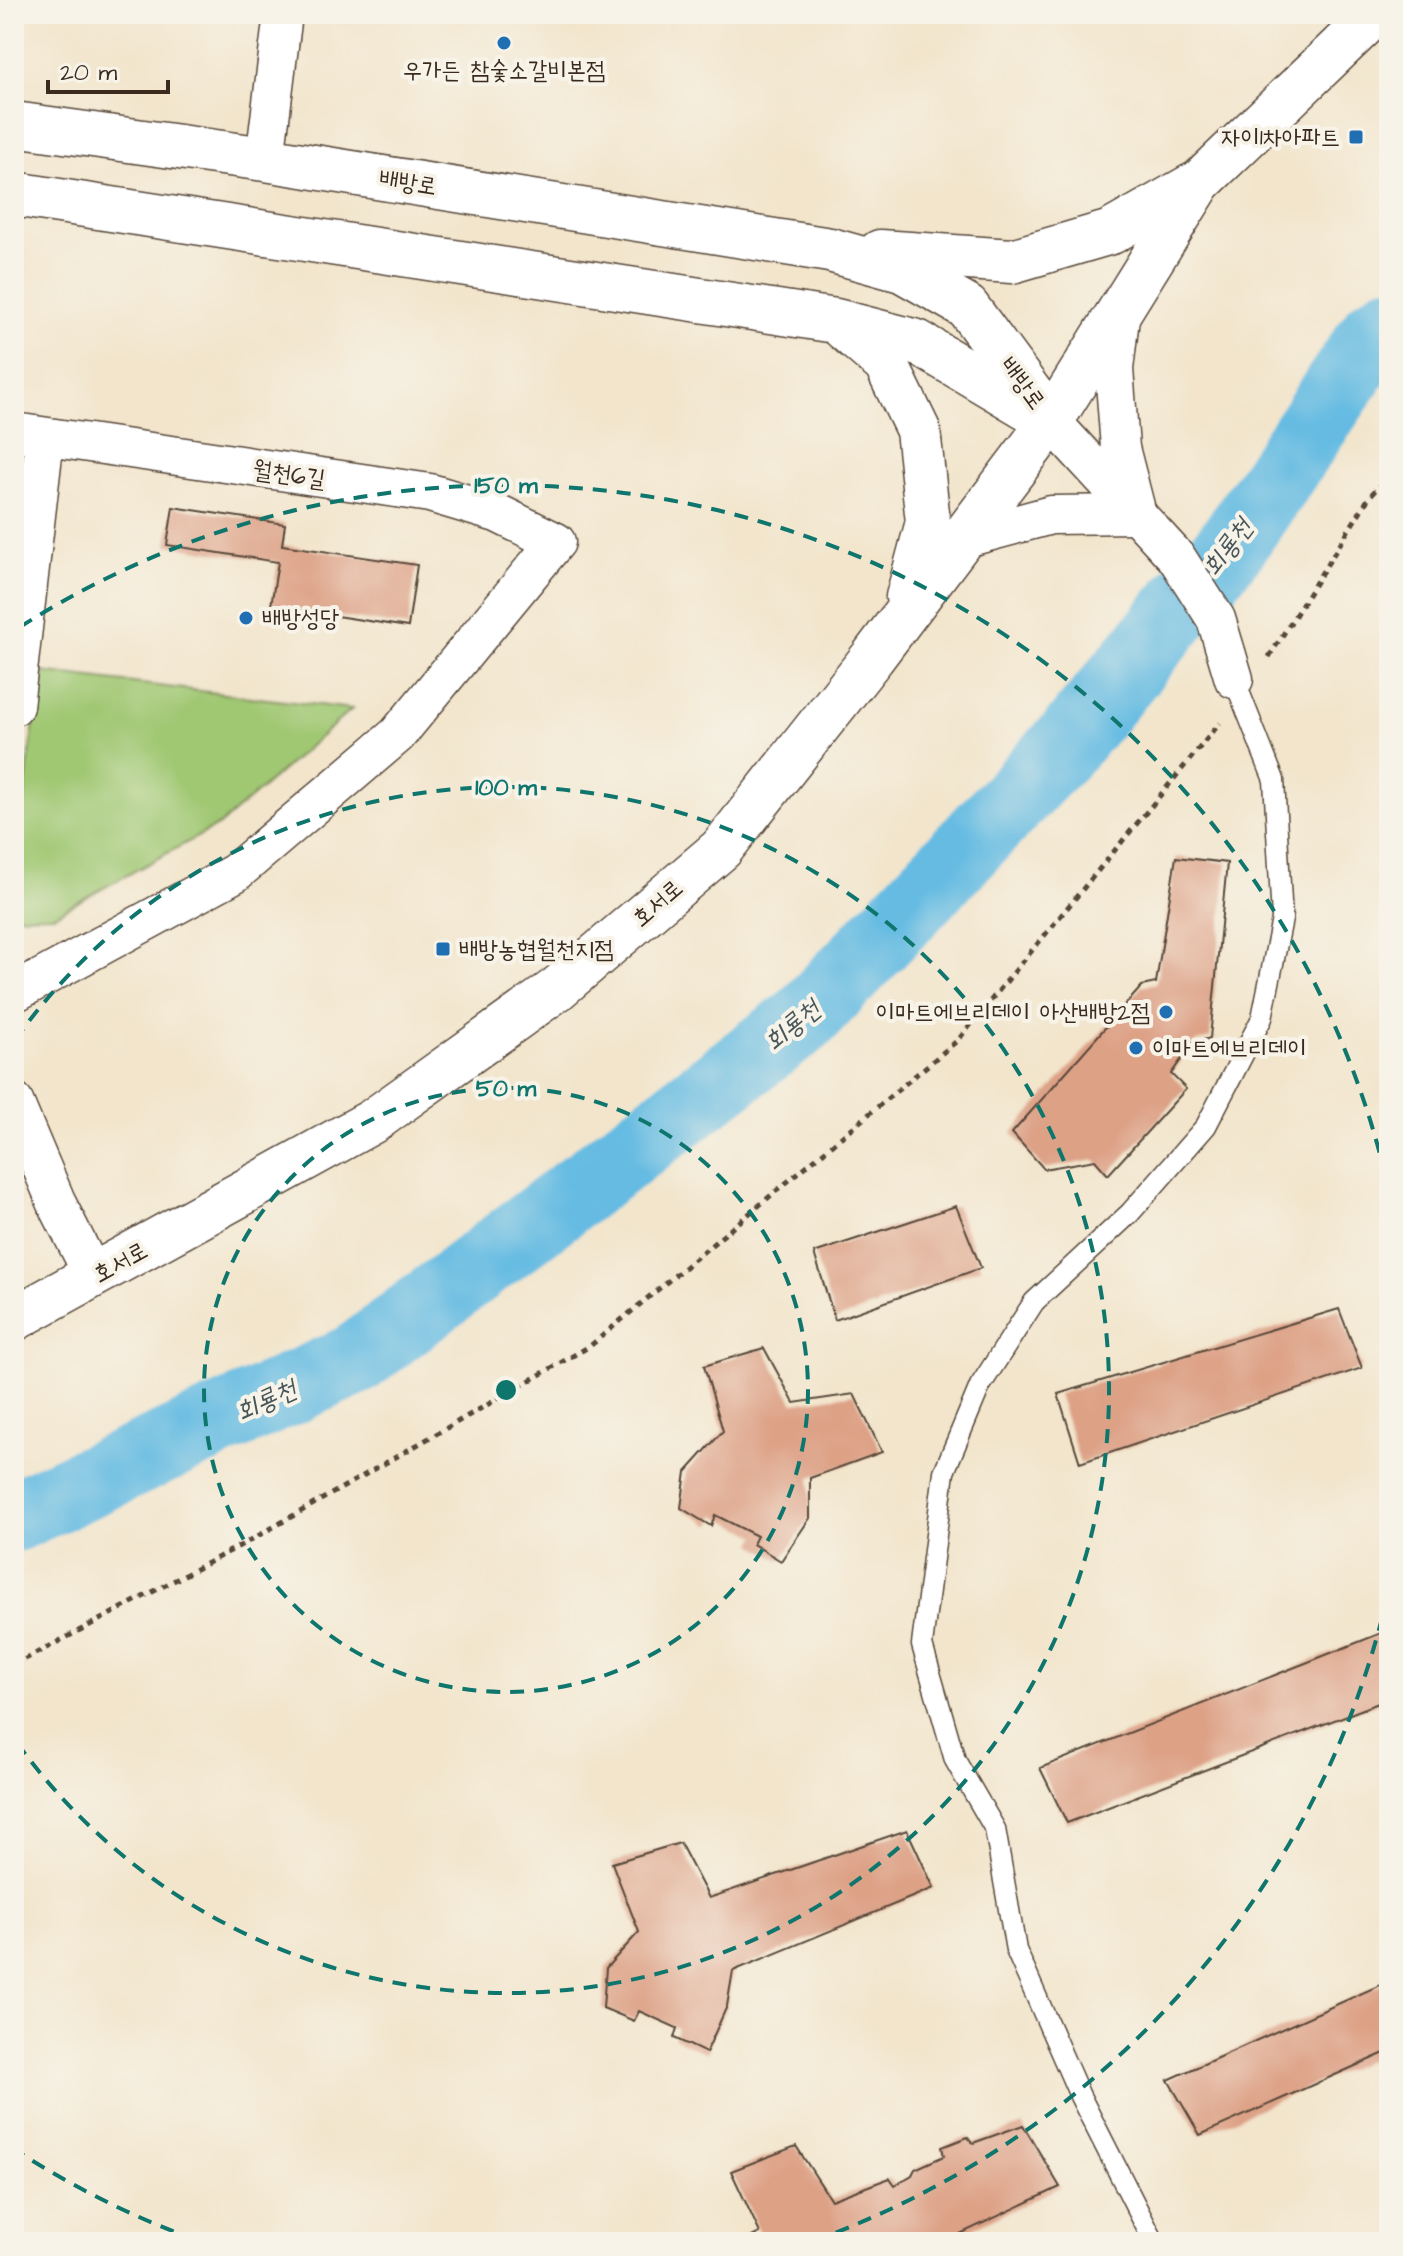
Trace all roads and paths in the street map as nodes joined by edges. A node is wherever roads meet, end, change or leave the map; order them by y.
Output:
1 (283, 14) edge
2 (1375, 14) edge
3 (14, 124) edge
4 (265, 159) junction
5 (1200, 182) junction
6 (14, 194) edge
7 (818, 248) junction
8 (1121, 308) junction
9 (836, 321) junction
10 (1051, 421) junction
11 (30, 434) edge
12 (1389, 475) edge
13 (1137, 514) junction
14 (962, 539) junction
15 (901, 620) junction
16 (1238, 688) junction
17 (14, 706) edge
18 (14, 993) edge
19 (14, 1102) edge
20 (94, 1277) junction
21 (14, 1319) edge
22 (14, 1665) edge
23 (1154, 2242) edge

1 - 4 street
2 - 5 street
3 - 4 street, 배방로
4 - 7 street, 배방로
5 - 7 street
5 - 8 street, 호서로
6 - 9 street, 배방로
7 - 10 street, 배방로
8 - 10 street, 호서로
8 - 13 street
9 - 10 street, 배방로
9 - 15 street
10 - 13 street
10 - 14 street, 호서로
11 - 17 street
11 - 18 street, 월천6길
12 - 16 path
13 - 14 street
13 - 16 street
14 - 15 street, 호서로
15 - 20 street, 호서로
16 - 22 path
16 - 23 lane
19 - 20 street
20 - 21 street, 호서로

